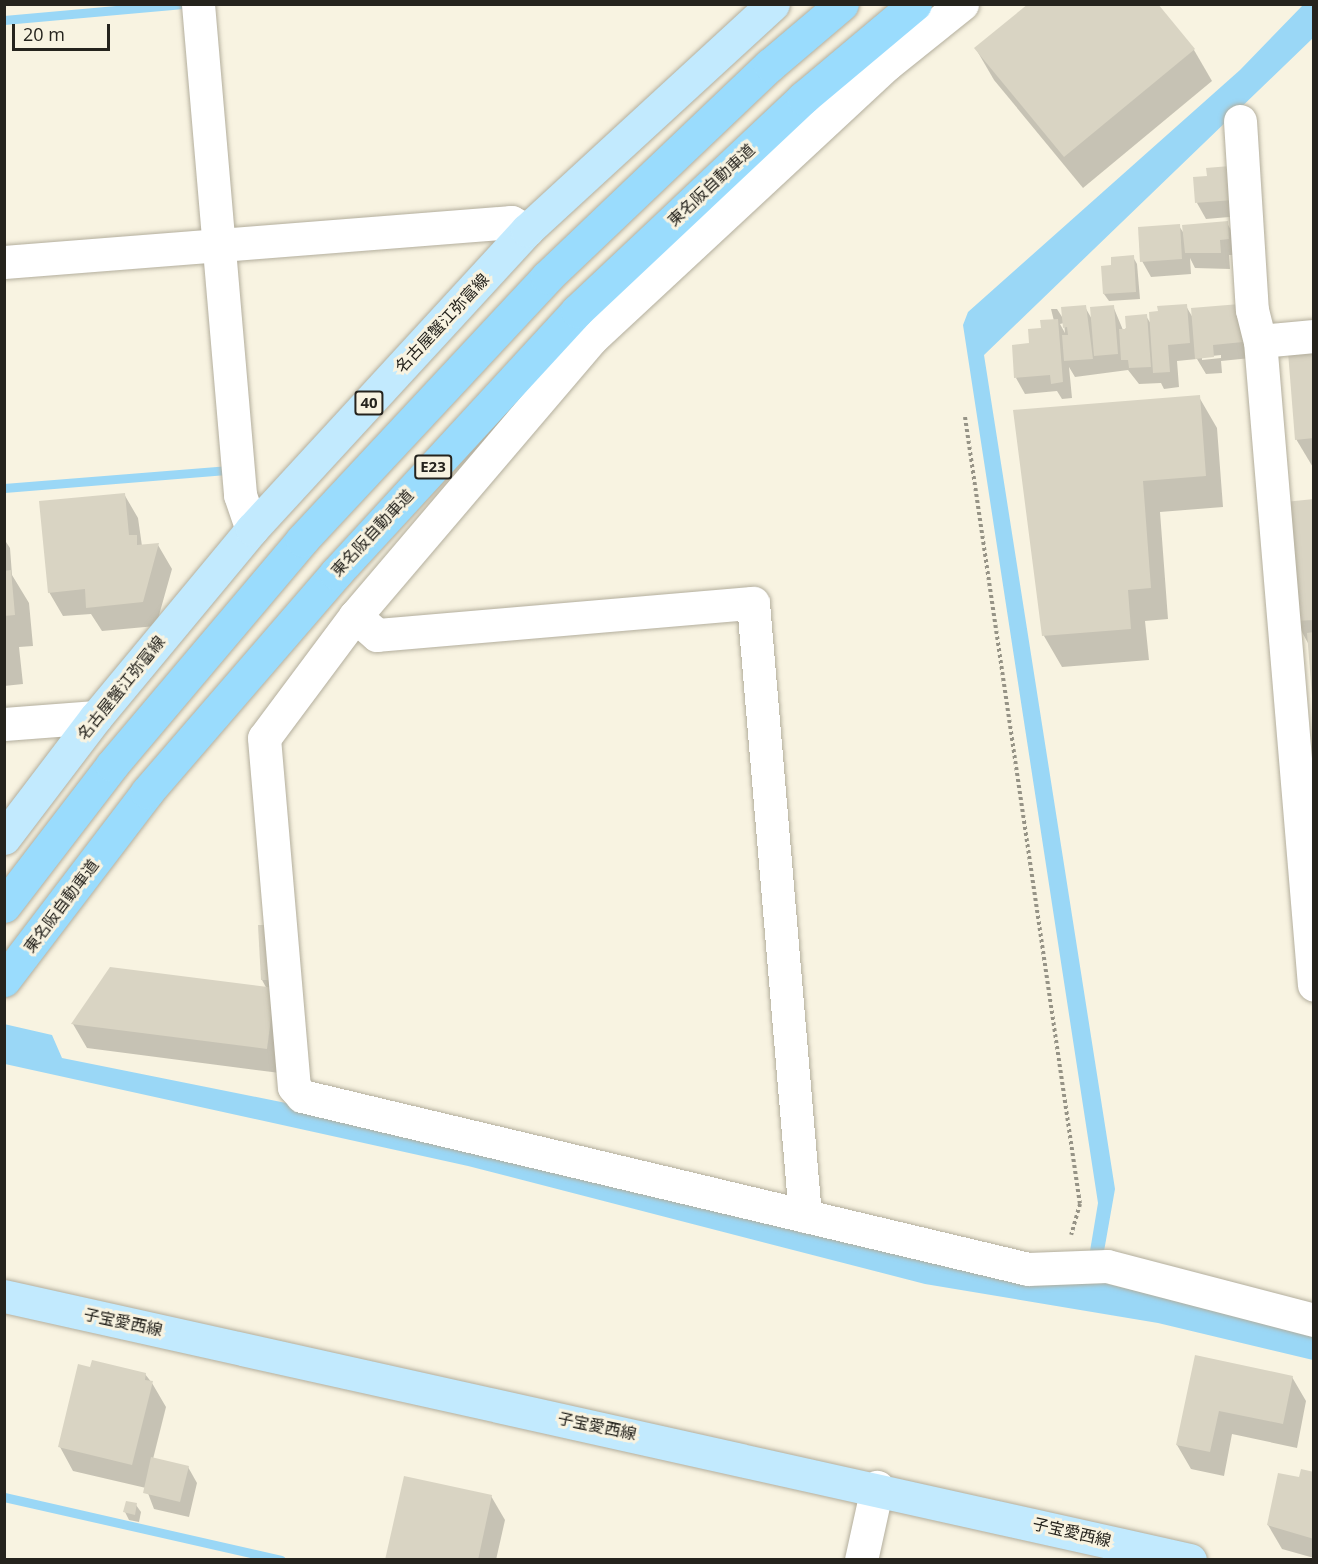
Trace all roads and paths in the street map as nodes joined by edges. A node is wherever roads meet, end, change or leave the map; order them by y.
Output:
1 (198, 4) edge
2 (773, 4) edge
3 (842, 4) edge
4 (915, 4) edge
5 (962, 4) edge
6 (1240, 121) dead end
7 (527, 230) junction
8 (218, 244) junction
9 (4, 262) edge
10 (1314, 336) edge
11 (1260, 340) junction
12 (965, 417) dead end
13 (252, 529) junction
14 (355, 616) junction
15 (96, 717) junction
16 (4, 724) edge
17 (4, 838) edge
18 (4, 906) edge
19 (4, 980) edge
20 (1314, 985) edge
21 (805, 1216) junction
22 (1062, 1268) junction
23 (4, 1296) edge
24 (1314, 1320) edge
25 (877, 1487) junction
26 (861, 1560) edge
27 (1190, 1560) edge

1 - 8 street
2 - 7 main road, 名古屋蟹江弥富線 / 40
3 - 18 highway, E23
4 - 19 highway, 東名阪自動車道 / E23
5 - 14 street
6 - 11 street
7 - 8 street
7 - 13 main road, 名古屋蟹江弥富線 / 40
8 - 9 street
8 - 13 street
10 - 11 street
11 - 20 street
12 - 22 path
13 - 15 main road, 名古屋蟹江弥富線 / 40
14 - 21 street
14 - 21 street
15 - 16 street
15 - 17 main road, 名古屋蟹江弥富線 / 40
21 - 22 street
22 - 24 street
23 - 25 main road, 子宝愛西線
25 - 26 street
25 - 27 main road, 子宝愛西線

